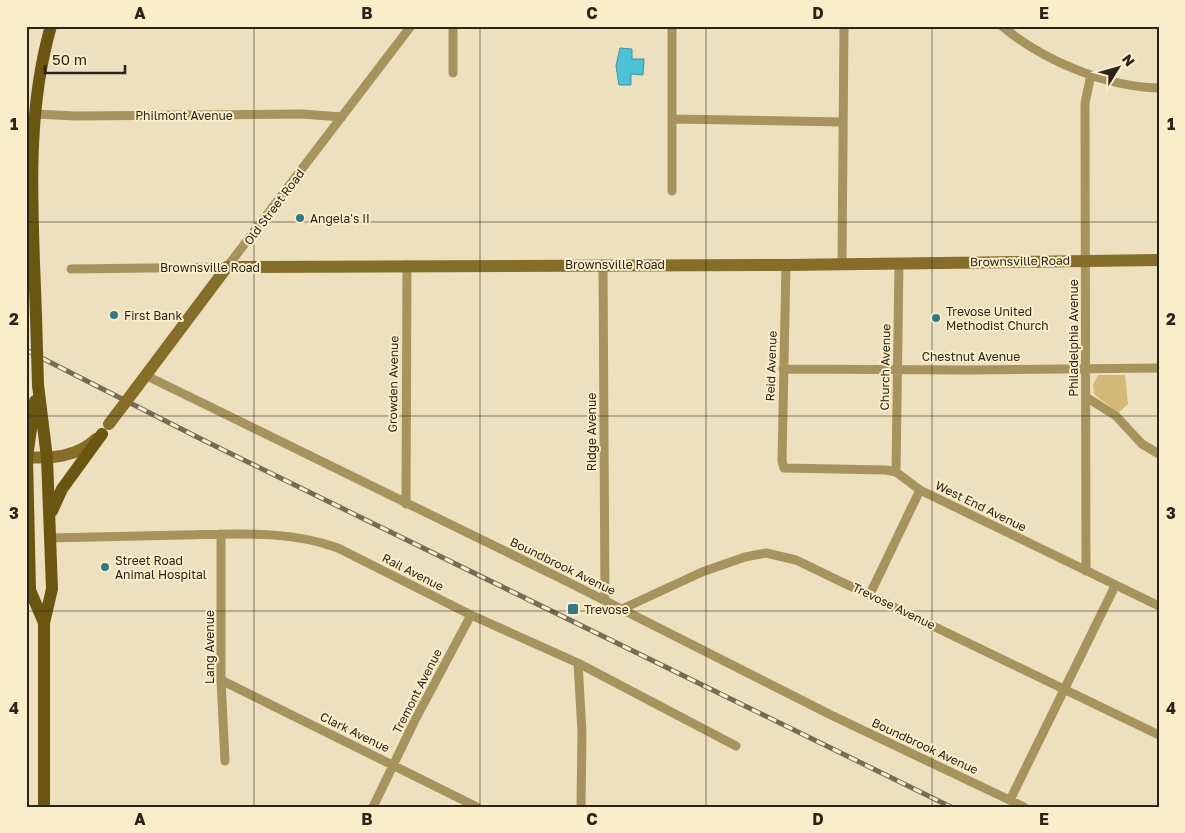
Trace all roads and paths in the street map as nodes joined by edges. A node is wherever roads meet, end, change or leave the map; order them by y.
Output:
1 (51, 26) edge
2 (411, 26) edge
3 (453, 26) edge
4 (672, 26) edge
5 (844, 26) edge
6 (1002, 26) edge
7 (453, 73) dead end
8 (1091, 75) junction
9 (1159, 88) edge
10 (31, 113) edge
11 (342, 116) junction
12 (672, 119) junction
13 (843, 122) junction
14 (672, 191) dead end
15 (1086, 260) junction
16 (1159, 260) edge
17 (842, 262) junction
18 (899, 263) junction
19 (603, 264) junction
20 (407, 265) junction
21 (786, 265) junction
22 (227, 267) junction
23 (71, 268) dead end
24 (1087, 368) junction
25 (1159, 368) edge
26 (783, 369) junction
27 (898, 369) junction
28 (145, 375) junction
29 (38, 385) junction
30 (1086, 397) junction
31 (26, 411) edge
32 (105, 429) junction
33 (1159, 454) edge
34 (26, 457) edge
35 (47, 458) junction
36 (896, 472) junction
37 (920, 490) junction
38 (406, 504) junction
39 (50, 523) junction
40 (222, 534) junction
41 (50, 538) junction
42 (1086, 571) junction
43 (1115, 586) junction
44 (870, 594) junction
45 (605, 600) junction
46 (1159, 606) edge
47 (622, 609) junction
48 (472, 615) junction
49 (44, 623) junction
50 (578, 663) junction
51 (221, 680) junction
52 (1064, 690) junction
53 (1159, 735) edge
54 (736, 746) dead end
55 (225, 761) dead end
56 (394, 765) junction
57 (1010, 800) junction
58 (44, 807) edge
59 (373, 807) edge
60 (477, 807) edge
61 (581, 807) edge
62 (1024, 807) edge

1 - 10 main road
2 - 11 street, Old Street Road
3 - 7 street
4 - 12 street
5 - 13 street
6 - 8 street
8 - 9 street
8 - 15 street, Philadelphia Avenue
10 - 11 street, Philmont Avenue
10 - 29 main road, bridge
11 - 22 street, Old Street Road
12 - 13 street
12 - 14 street
13 - 17 street
15 - 16 street, Brownsville Road
15 - 18 street, Brownsville Road
15 - 24 street, Philadelphia Avenue
17 - 18 street, Brownsville Road
17 - 21 street, Brownsville Road
18 - 27 street, Church Avenue
19 - 20 street, Brownsville Road
19 - 21 street, Brownsville Road
19 - 45 street, Ridge Avenue
20 - 22 street, Brownsville Road
20 - 38 street, Growden Avenue
21 - 26 street, Reid Avenue
22 - 23 street, Brownsville Road
22 - 28 street, Old Street Road
24 - 25 street, Chestnut Avenue
24 - 27 street, Chestnut Avenue
24 - 30 street, Philadelphia Avenue
26 - 27 street, Chestnut Avenue
26 - 36 street, Reid Avenue
27 - 36 street, Church Avenue
28 - 32 street, Old Street Road, bridge
28 - 38 street, Boundbrook Avenue
29 - 31 main road
29 - 34 main road
29 - 35 main road
30 - 33 street
30 - 42 street, Philadelphia Avenue
32 - 35 street, Old Street Road
32 - 39 main road
34 - 35 street
34 - 49 main road
35 - 39 main road
36 - 37 street, West End Avenue
37 - 42 street, West End Avenue
37 - 44 street
38 - 45 street, Boundbrook Avenue
39 - 41 main road
40 - 41 street, Rail Avenue
40 - 48 street, Rail Avenue
40 - 51 street, Lang Avenue
41 - 49 main road
42 - 43 street, West End Avenue
43 - 46 street, West End Avenue
43 - 52 street
44 - 47 street, Trevose Avenue
44 - 52 street, Trevose Avenue
45 - 47 street, Boundbrook Avenue
47 - 57 street, Boundbrook Avenue
48 - 50 street, Rail Avenue
48 - 56 street, Tremont Avenue
49 - 58 main road
50 - 54 street, Rail Avenue
50 - 61 street
51 - 55 street, Lang Avenue
51 - 56 street, Clark Avenue
52 - 53 street, Trevose Avenue
52 - 57 street
56 - 59 street, Tremont Avenue
56 - 60 street, Clark Avenue
57 - 62 street, Boundbrook Avenue

